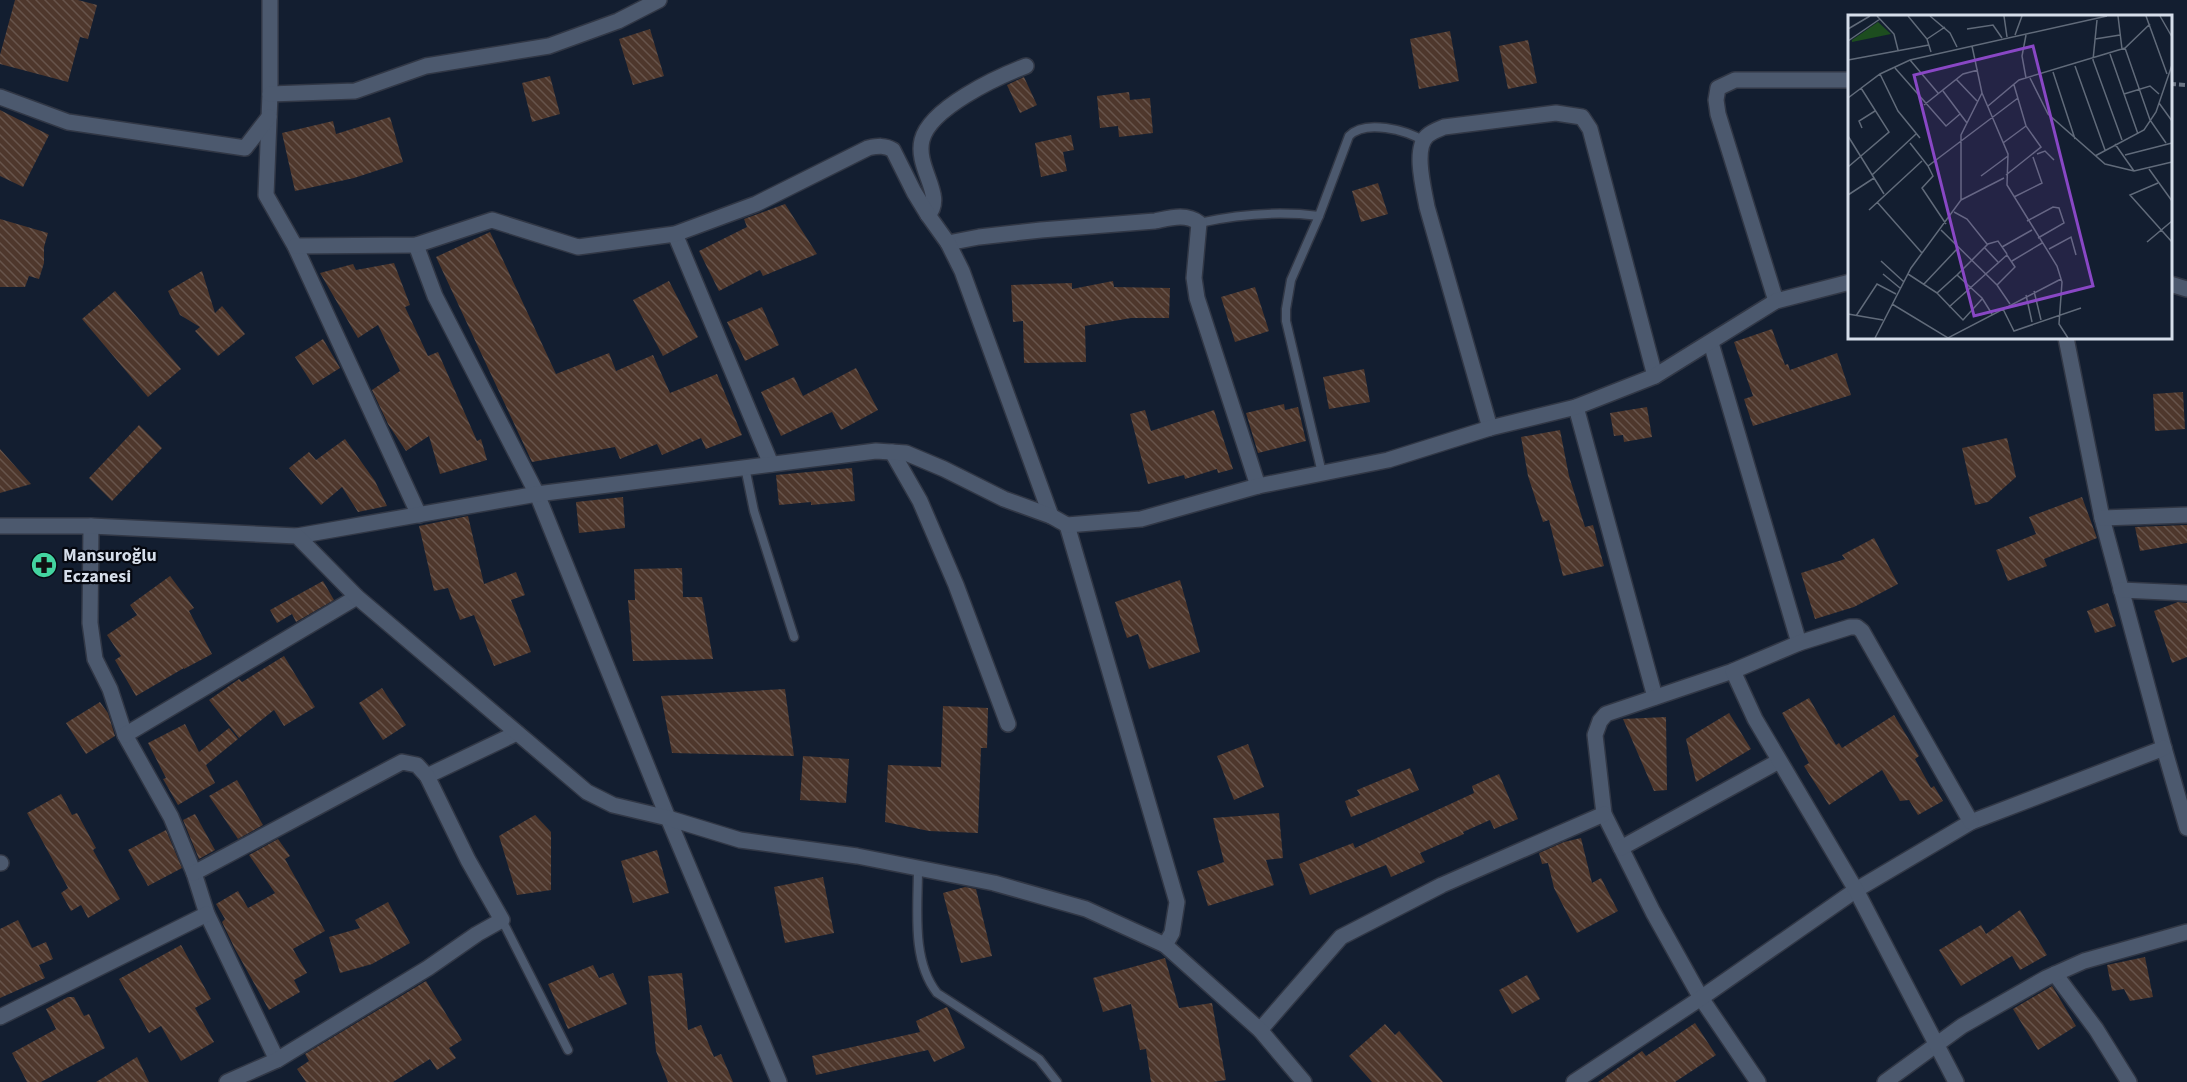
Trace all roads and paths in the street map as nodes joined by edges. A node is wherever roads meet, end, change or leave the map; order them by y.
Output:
1 (270, 0) edge
2 (659, 0) edge
3 (1026, 66) dead end
4 (1848, 80) edge
5 (270, 94) junction
6 (0, 97) edge
7 (269, 117) junction
8 (1424, 141) junction
9 (928, 215) junction
10 (1319, 216) junction
11 (1199, 223) junction
12 (675, 234) junction
13 (948, 243) junction
14 (416, 244) junction
15 (295, 246) junction
16 (1848, 283) edge
17 (2172, 284) edge
18 (2187, 288) edge
19 (1776, 301) junction
20 (2066, 339) edge
21 (1711, 343) junction
22 (1655, 376) junction
23 (1576, 407) junction
24 (1490, 428) junction
25 (892, 452) junction
26 (771, 464) junction
27 (744, 467) junction
28 (1322, 473) junction
29 (1258, 486) junction
30 (537, 494) junction
31 (419, 515) junction
32 (2187, 515) edge
33 (1052, 516) junction
34 (2103, 518) junction
35 (1067, 525) junction
36 (0, 526) edge
37 (92, 526) junction
38 (297, 536) junction
39 (2121, 590) junction
40 (2187, 593) edge
41 (357, 597) junction
42 (794, 637) dead end
43 (1799, 643) junction
44 (1732, 671) junction
45 (1655, 697) junction
46 (1008, 724) dead end
47 (517, 733) junction
48 (125, 735) junction
49 (2164, 748) junction
50 (1779, 761) junction
51 (427, 776) junction
52 (1604, 814) junction
53 (668, 818) junction
54 (1971, 822) junction
55 (2186, 823) edge
56 (1621, 848) junction
57 (918, 868) junction
58 (194, 873) junction
59 (1856, 890) junction
60 (207, 914) junction
61 (502, 920) junction
62 (2187, 932) edge
63 (1165, 945) junction
64 (2055, 974) junction
65 (1701, 998) junction
66 (0, 1017) edge
67 (1260, 1030) junction
68 (1935, 1044) junction
69 (568, 1050) dead end
70 (277, 1060) junction
71 (227, 1082) edge
72 (779, 1082) edge
73 (1057, 1082) edge
74 (1304, 1082) edge
75 (1575, 1082) edge
76 (1758, 1082) edge
77 (1885, 1082) edge
78 (1956, 1082) edge
79 (2129, 1082) edge

1 - 5 street
2 - 5 street
3 - 9 street
4 - 19 street
5 - 7 street
6 - 7 street
7 - 15 street
8 - 10 lane
8 - 22 street
8 - 24 street
9 - 12 street
9 - 13 street
10 - 11 lane
10 - 28 lane
11 - 13 street
11 - 29 street
12 - 14 street
12 - 26 street
13 - 33 street
14 - 15 street
14 - 30 street
15 - 31 street
16 - 19 street
17 - 18 street
19 - 21 street
20 - 34 street
21 - 22 street
21 - 43 street
22 - 23 street
23 - 24 street
23 - 45 street
24 - 28 street
25 - 26 street
25 - 33 street
25 - 46 street
26 - 27 street
27 - 30 street
27 - 42 lane
28 - 29 street
29 - 35 street
30 - 31 street
30 - 53 street
31 - 38 street
32 - 34 street
33 - 35 street
34 - 39 street
35 - 63 street
36 - 37 street
37 - 38 street
37 - 48 street
38 - 41 street
39 - 40 street
39 - 49 street
41 - 47 street
41 - 48 street
43 - 44 street
43 - 54 street
44 - 45 street
44 - 50 street
45 - 52 street
47 - 51 street
47 - 53 street
48 - 58 street
49 - 54 street
49 - 55 street
50 - 56 street
50 - 59 street
51 - 58 street
51 - 61 street
52 - 56 street
52 - 67 street
53 - 57 street
53 - 72 street
54 - 59 street
56 - 65 street
57 - 63 street
57 - 73 lane
58 - 60 street
59 - 65 street
59 - 68 street
60 - 66 street
60 - 70 street
61 - 69 lane
61 - 70 street
62 - 64 street
63 - 67 street
64 - 68 street
64 - 79 street
65 - 75 street
65 - 76 street
67 - 74 street
68 - 77 street
68 - 78 street
70 - 71 street

